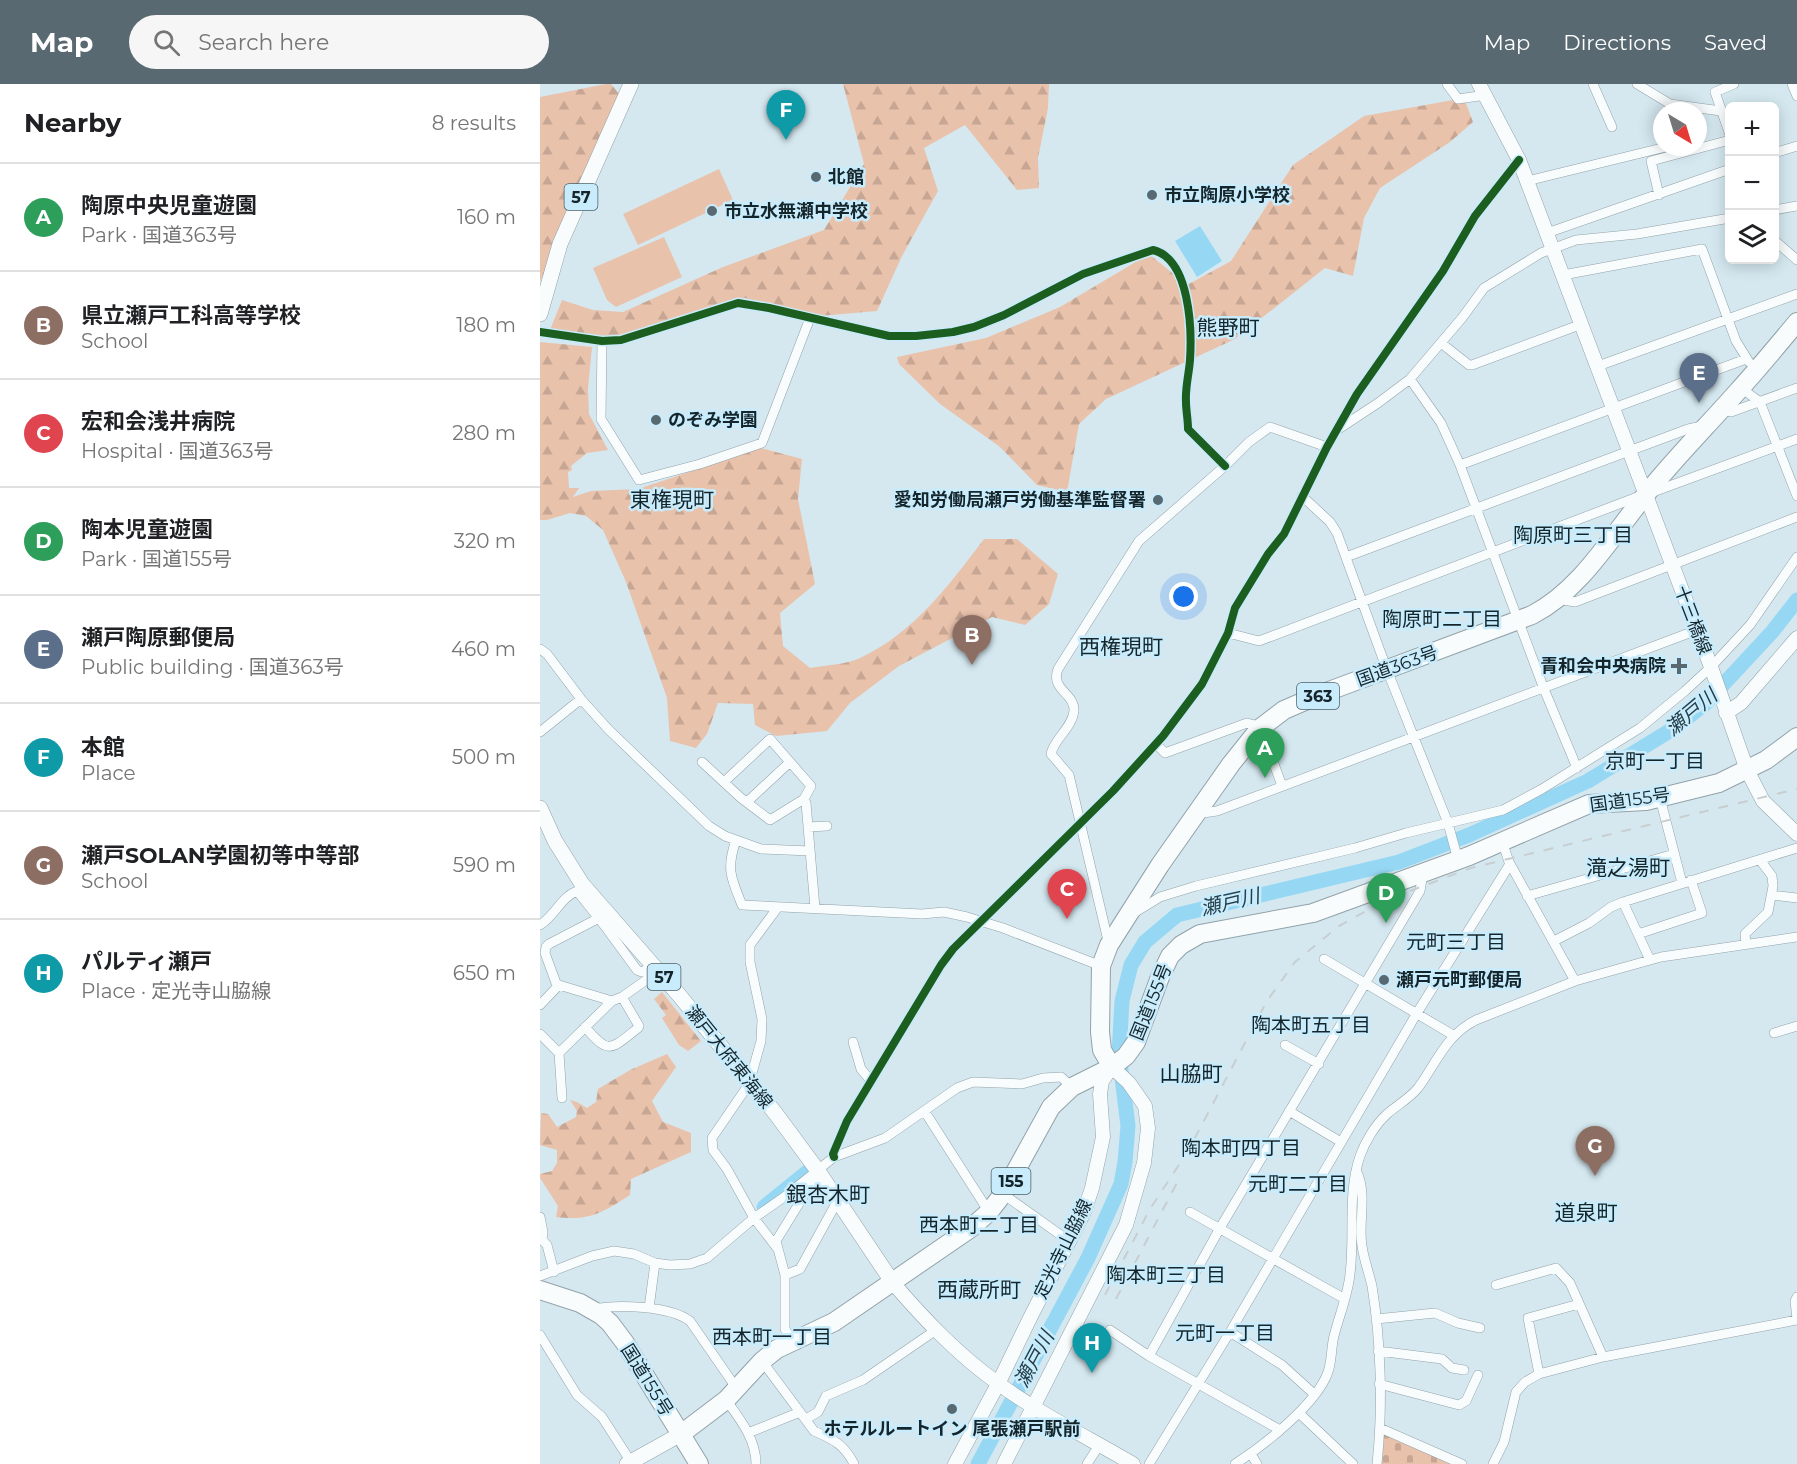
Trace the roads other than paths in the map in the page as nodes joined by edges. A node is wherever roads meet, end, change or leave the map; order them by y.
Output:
1 (631, 84) edge
2 (1447, 84) edge
3 (1593, 84) edge
4 (1637, 84) edge
5 (1734, 84) edge
6 (1792, 84) edge
7 (1483, 90) edge
8 (1797, 96) edge
9 (1664, 102) edge
10 (1707, 110) edge
11 (1721, 111) junction
12 (1725, 123) edge
13 (1612, 127) dead end
14 (1725, 140) edge
15 (1797, 146) edge
16 (1653, 150) edge
17 (1779, 151) edge
18 (1519, 160) junction
19 (1725, 171) edge
20 (1527, 181) junction
21 (1659, 195) junction
22 (1797, 206) edge
23 (1779, 209) edge
24 (1725, 219) edge
25 (1547, 232) junction
26 (1779, 245) edge
27 (1553, 249) junction
28 (1797, 261) edge
29 (1563, 275) junction
30 (1797, 294) edge
31 (540, 314) edge
32 (810, 318) junction
33 (1729, 318) junction
34 (1797, 322) edge
35 (1582, 324) junction
36 (540, 332) edge
37 (602, 341) junction
38 (1442, 343) junction
39 (1751, 364) junction
40 (1598, 366) junction
41 (1410, 379) junction
42 (1741, 388) junction
43 (1797, 388) edge
44 (1760, 402) junction
45 (1612, 408) junction
46 (1722, 409) junction
47 (1707, 425) junction
48 (1335, 431) junction
49 (1797, 439) edge
50 (1327, 447) junction
51 (1778, 447) junction
52 (1629, 451) junction
53 (1460, 465) junction
54 (1225, 466) junction
55 (1646, 494) junction
56 (1302, 496) junction
57 (1797, 496) edge
58 (1477, 509) junction
59 (1797, 517) edge
60 (1493, 552) junction
61 (1346, 557) junction
62 (1797, 557) edge
63 (1671, 564) junction
64 (1557, 599) junction
65 (1362, 601) junction
66 (1519, 620) junction
67 (1697, 630) junction
68 (1228, 633) junction
69 (1797, 638) edge
70 (540, 649) edge
71 (1387, 670) junction
72 (1712, 671) junction
73 (1545, 689) junction
74 (581, 699) junction
75 (1725, 710) junction
76 (1259, 729) junction
77 (540, 732) edge
78 (1414, 736) junction
79 (1797, 737) edge
80 (1156, 744) junction
81 (702, 762) dead end
82 (790, 762) junction
83 (1577, 768) junction
84 (1747, 771) junction
85 (724, 782) junction
86 (1282, 786) junction
87 (1660, 798) junction
88 (804, 799) junction
89 (747, 802) junction
90 (540, 808) edge
91 (1196, 814) junction
92 (827, 826) dead end
93 (1080, 826) junction
94 (1449, 826) junction
95 (808, 827) junction
96 (1797, 834) edge
97 (736, 840) junction
98 (1505, 841) junction
99 (1797, 848) edge
100 (810, 851) junction
101 (1674, 854) junction
102 (1457, 856) junction
103 (1760, 860) junction
104 (1510, 864) junction
105 (1423, 873) junction
106 (1687, 881) junction
107 (1772, 895) junction
108 (1527, 896) junction
109 (1797, 898) edge
110 (1623, 902) junction
111 (778, 907) junction
112 (815, 908) junction
113 (599, 918) junction
114 (1124, 920) junction
115 (982, 922) junction
116 (540, 925) edge
117 (1638, 934) junction
118 (1797, 937) edge
119 (1554, 941) junction
120 (1746, 944) junction
121 (1108, 945) junction
122 (1324, 958) dead end
123 (1650, 960) junction
124 (1101, 966) junction
125 (656, 968) junction
126 (1575, 981) junction
127 (1365, 982) junction
128 (559, 985) junction
129 (542, 999) edge
130 (617, 999) junction
131 (1417, 1013) junction
132 (1797, 1026) edge
133 (585, 1027) junction
134 (1774, 1033) dead end
135 (540, 1034) edge
136 (1453, 1035) junction
137 (853, 1042) dead end
138 (1286, 1045) dead end
139 (559, 1053) junction
140 (1319, 1064) junction
141 (1112, 1067) junction
142 (871, 1081) junction
143 (749, 1084) junction
144 (1072, 1087) junction
145 (562, 1098) dead end
146 (1289, 1111) junction
147 (925, 1112) junction
148 (1341, 1142) junction
149 (834, 1157) junction
150 (1356, 1170) junction
151 (818, 1171) junction
152 (1003, 1194) junction
153 (838, 1200) junction
154 (989, 1212) junction
155 (1190, 1212) dead end
156 (540, 1217) edge
157 (754, 1218) junction
158 (1220, 1228) junction
159 (1070, 1241) junction
160 (777, 1248) junction
161 (1273, 1259) junction
162 (655, 1263) junction
163 (554, 1272) junction
164 (785, 1275) junction
165 (893, 1282) junction
166 (1496, 1285) dead end
167 (540, 1288) edge
168 (1797, 1297) edge
169 (1345, 1299) junction
170 (1579, 1304) junction
171 (649, 1308) junction
172 (591, 1309) junction
173 (1376, 1319) junction
174 (1797, 1319) edge
175 (1480, 1328) dead end
176 (936, 1330) junction
177 (1110, 1330) dead end
178 (1230, 1332) junction
179 (540, 1335) edge
180 (792, 1342) junction
181 (1378, 1351) junction
182 (1149, 1356) junction
183 (1603, 1357) junction
184 (762, 1361) junction
185 (1464, 1370) dead end
186 (1539, 1374) junction
187 (1478, 1375) dead end
188 (1198, 1383) junction
189 (1379, 1384) junction
190 (1001, 1385) junction
191 (731, 1394) junction
192 (1314, 1394) junction
193 (1029, 1403) junction
194 (1299, 1413) junction
195 (803, 1415) junction
196 (1380, 1428) junction
197 (1280, 1430) junction
198 (748, 1433) junction
199 (681, 1434) junction
200 (1100, 1444) junction
201 (1251, 1454) junction
202 (629, 1463) edge
203 (699, 1464) edge
204 (756, 1464) edge
205 (854, 1464) edge
206 (955, 1464) edge
207 (1004, 1464) edge
208 (1087, 1464) edge
209 (1133, 1464) edge
210 (1149, 1464) edge
211 (1235, 1464) edge
212 (1257, 1464) edge
213 (1353, 1464) edge
214 (1377, 1464) edge
215 (1462, 1464) edge
216 (1493, 1464) edge

1 - 31 main road, 57
2 - 7 street
3 - 13 street
4 - 9 street
5 - 11 street
6 - 8 street
7 - 18 street, 十三橋線
10 - 11 street
11 - 12 street
14 - 21 street
15 - 17 street
16 - 20 street
18 - 20 street, 十三橋線
18 - 48 street
19 - 21 street
20 - 25 street, 十三橋線
21 - 25 street
22 - 23 street
24 - 27 street
25 - 27 street, 十三橋線
26 - 28 street
27 - 29 street, 十三橋線
27 - 38 street
29 - 33 street
29 - 35 street, 十三橋線
30 - 33 street
32 - 37 street
32 - 37 street
32 - 54 street
33 - 39 street
33 - 40 street
34 - 39 highway, 国道363号 / 363
35 - 38 street
35 - 40 street, 十三橋線
36 - 37 street
38 - 41 street
39 - 42 highway, 国道363号 / 363
39 - 45 street
40 - 45 street, 十三橋線
41 - 48 street
41 - 53 street
42 - 44 street
42 - 46 highway, 国道363号 / 363
43 - 44 street
44 - 46 street
44 - 51 street
45 - 52 street, 十三橋線
45 - 53 street
46 - 47 highway, 国道363号 / 363
47 - 52 street
47 - 55 highway, 国道363号 / 363
48 - 50 street
49 - 51 street
50 - 54 street
50 - 56 street
51 - 55 street
51 - 57 street
52 - 55 street, 十三橋線
52 - 58 street
53 - 58 street
54 - 93 street
55 - 60 street
55 - 63 street, 十三橋線
55 - 64 highway, 国道363号 / 363
56 - 61 street
56 - 68 street
58 - 60 street
58 - 61 street
59 - 63 street
60 - 65 street
60 - 66 street
61 - 65 street
62 - 72 street
63 - 64 street
63 - 67 street, 十三橋線
64 - 66 highway, 国道363号 / 363
65 - 68 street
65 - 71 street
66 - 71 highway, 国道363号 / 363
66 - 73 street
67 - 72 street, 十三橋線
67 - 73 street
68 - 80 street
69 - 75 street
70 - 74 street
71 - 76 highway, 国道363号 / 363
71 - 78 street
72 - 75 street, 十三橋線
72 - 83 street
73 - 78 street
73 - 83 street
74 - 77 street
74 - 97 street
75 - 84 street, 十三橋線
76 - 80 street
76 - 86 street
76 - 91 highway, 国道363号 / 363
78 - 86 street
78 - 94 street
79 - 84 highway, 国道155号 / 155
80 - 93 street
81 - 85 street
82 - 85 street
82 - 88 street
82 - 89 street
83 - 94 street
84 - 87 highway, 国道155号 / 155
84 - 96 street, 十三橋線
85 - 89 street
86 - 91 street
87 - 98 highway, 国道155号 / 155
87 - 101 street
88 - 89 street
88 - 95 street
90 - 125 main road, 瀬戸大府東海線 / 57
91 - 114 highway, 国道363号 / 363
92 - 95 street
93 - 115 street
93 - 121 street
94 - 102 street
94 - 114 street
95 - 100 street
97 - 100 street
97 - 111 street
98 - 102 highway, 国道155号 / 155
98 - 104 street
99 - 103 street
100 - 112 street
101 - 106 street
101 - 108 street
102 - 105 highway, 国道155号 / 155
103 - 106 street
103 - 107 street
104 - 108 street
104 - 131 street
105 - 127 street
105 - 141 highway, 国道155号 / 155
106 - 110 street
106 - 117 street
107 - 109 street
107 - 120 street
108 - 119 street
110 - 117 street
110 - 119 street
111 - 112 street
111 - 143 street
112 - 115 street
113 - 116 street
113 - 125 street
113 - 128 street
114 - 121 highway, 国道363号 / 363
115 - 124 street
115 - 142 street
117 - 123 street
118 - 120 street
119 - 126 street
120 - 123 street
121 - 124 highway, 国道363号 / 363
122 - 127 street
123 - 126 street
124 - 141 highway, 国道363号 / 363
125 - 130 street
125 - 143 main road, 瀬戸大府東海線 / 57
126 - 136 street
127 - 131 street
127 - 140 street
128 - 129 street
128 - 130 street
130 - 133 street
130 - 133 street
131 - 136 street
131 - 148 street
132 - 134 street
133 - 139 street
135 - 139 street
136 - 150 street
137 - 142 street
138 - 140 street
139 - 145 street
140 - 146 street
141 - 144 highway, 国道155号 / 155
141 - 159 street, 定光寺山脇線
141 - 193 street
142 - 149 street
143 - 151 main road, 瀬戸大府東海線 / 57
143 - 157 street
144 - 147 street
144 - 152 highway, 国道155号 / 155
146 - 148 street
146 - 158 street
147 - 149 street
147 - 154 street
148 - 161 street
149 - 151 street
150 - 169 street
150 - 173 street
151 - 153 main road, 瀬戸大府東海線 / 57
151 - 157 street
151 - 160 street
152 - 154 highway, 国道155号 / 155
152 - 159 street
153 - 164 street
153 - 165 main road, 瀬戸大府東海線 / 57
154 - 165 highway, 国道155号 / 155
155 - 158 street
156 - 163 street
157 - 160 street
157 - 162 street
158 - 161 street
158 - 182 street
159 - 190 street, 定光寺山脇線
160 - 164 street
161 - 169 street
161 - 178 street
162 - 163 street
162 - 171 street
163 - 167 street
164 - 180 street
165 - 176 street
165 - 180 highway, 国道155号 / 155
166 - 170 street
167 - 172 highway, 国道155号
168 - 174 street
169 - 192 street
170 - 183 street
170 - 186 street
171 - 172 street
171 - 191 street
172 - 199 highway, 国道155号
173 - 175 street
173 - 181 street
174 - 183 street
176 - 190 street
176 - 195 street
177 - 182 street
178 - 188 street
178 - 192 street
179 - 202 street
180 - 184 highway, 国道155号 / 155
181 - 185 street
181 - 189 street
182 - 188 street
183 - 186 street
184 - 191 highway, 国道155号 / 155
184 - 195 street
186 - 216 street
187 - 189 street
188 - 197 street
188 - 210 street
189 - 196 street
190 - 193 street
190 - 206 street, 定光寺山脇線
191 - 198 street
191 - 199 highway, 国道155号 / 155
192 - 194 street
193 - 200 street
193 - 207 street
194 - 197 street
194 - 213 street
195 - 198 street
195 - 205 street
196 - 214 street
196 - 215 street
197 - 201 street
198 - 204 street
199 - 202 main road
199 - 203 highway
200 - 208 street
200 - 209 street
201 - 211 street
201 - 212 street

